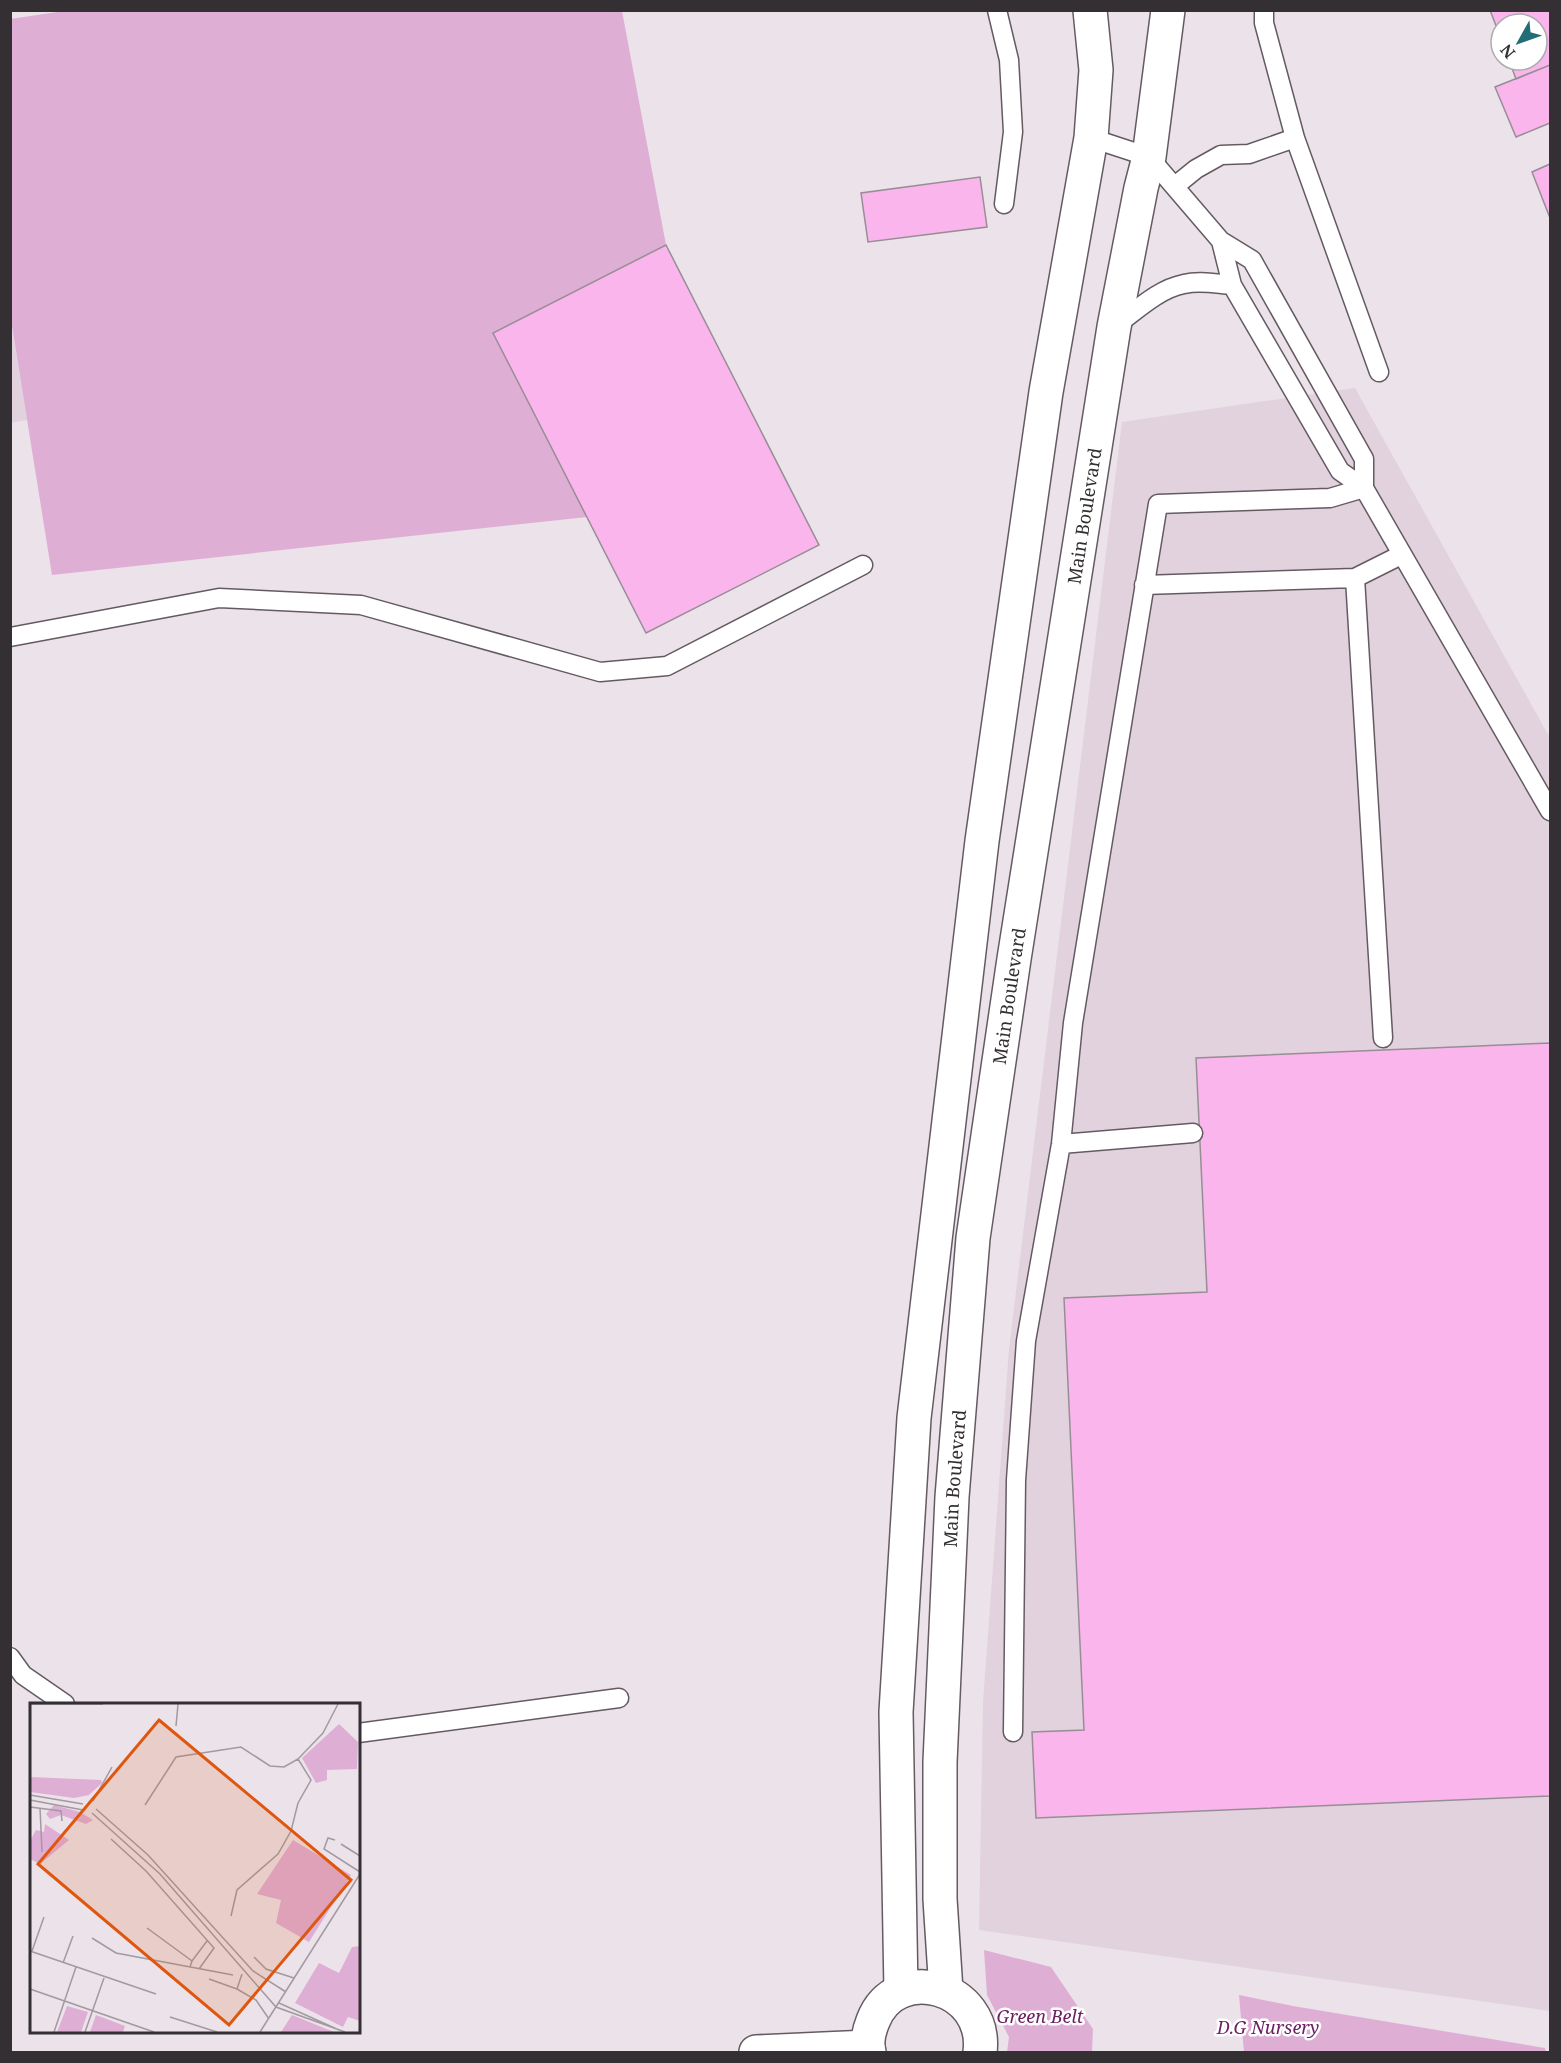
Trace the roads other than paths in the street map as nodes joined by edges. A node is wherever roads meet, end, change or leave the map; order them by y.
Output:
1 (997, 10) edge
2 (1090, 10) edge
3 (1168, 10) edge
4 (1264, 10) edge
5 (1091, 138) junction
6 (1295, 138) junction
7 (1149, 157) junction
8 (1175, 186) junction
9 (1004, 204) dead end
10 (1221, 241) junction
11 (1232, 285) junction
12 (1114, 327) junction
13 (1379, 372) dead end
14 (1364, 488) junction
15 (1401, 555) junction
16 (863, 565) dead end
17 (1355, 578) junction
18 (1144, 585) junction
19 (10, 637) edge
20 (1551, 811) edge
21 (1383, 1038) dead end
22 (1193, 1133) dead end
23 (1061, 1144) junction
24 (10, 1657) edge
25 (619, 1698) dead end
26 (64, 1703) edge
27 (1013, 1732) dead end
28 (360, 1734) edge
29 (902, 1991) junction
30 (946, 1991) junction
31 (868, 2050) edge
32 (756, 2052) edge
33 (980, 2052) edge

1 - 9 lane
2 - 5 street
3 - 7 street, Main Boulevard
4 - 6 lane
5 - 7 lane
5 - 29 street
6 - 8 lane
6 - 13 lane
7 - 8 lane
7 - 12 street, Main Boulevard
8 - 10 lane
10 - 11 lane
10 - 14 lane
11 - 12 lane
11 - 14 lane
12 - 30 street, Main Boulevard
14 - 15 lane
14 - 18 lane
15 - 17 lane
15 - 20 lane
16 - 19 lane
17 - 18 lane
17 - 21 lane
18 - 23 lane
22 - 23 lane
23 - 27 lane
24 - 26 lane
25 - 28 lane
29 - 30 street
29 - 31 street
30 - 33 street
31 - 32 street

